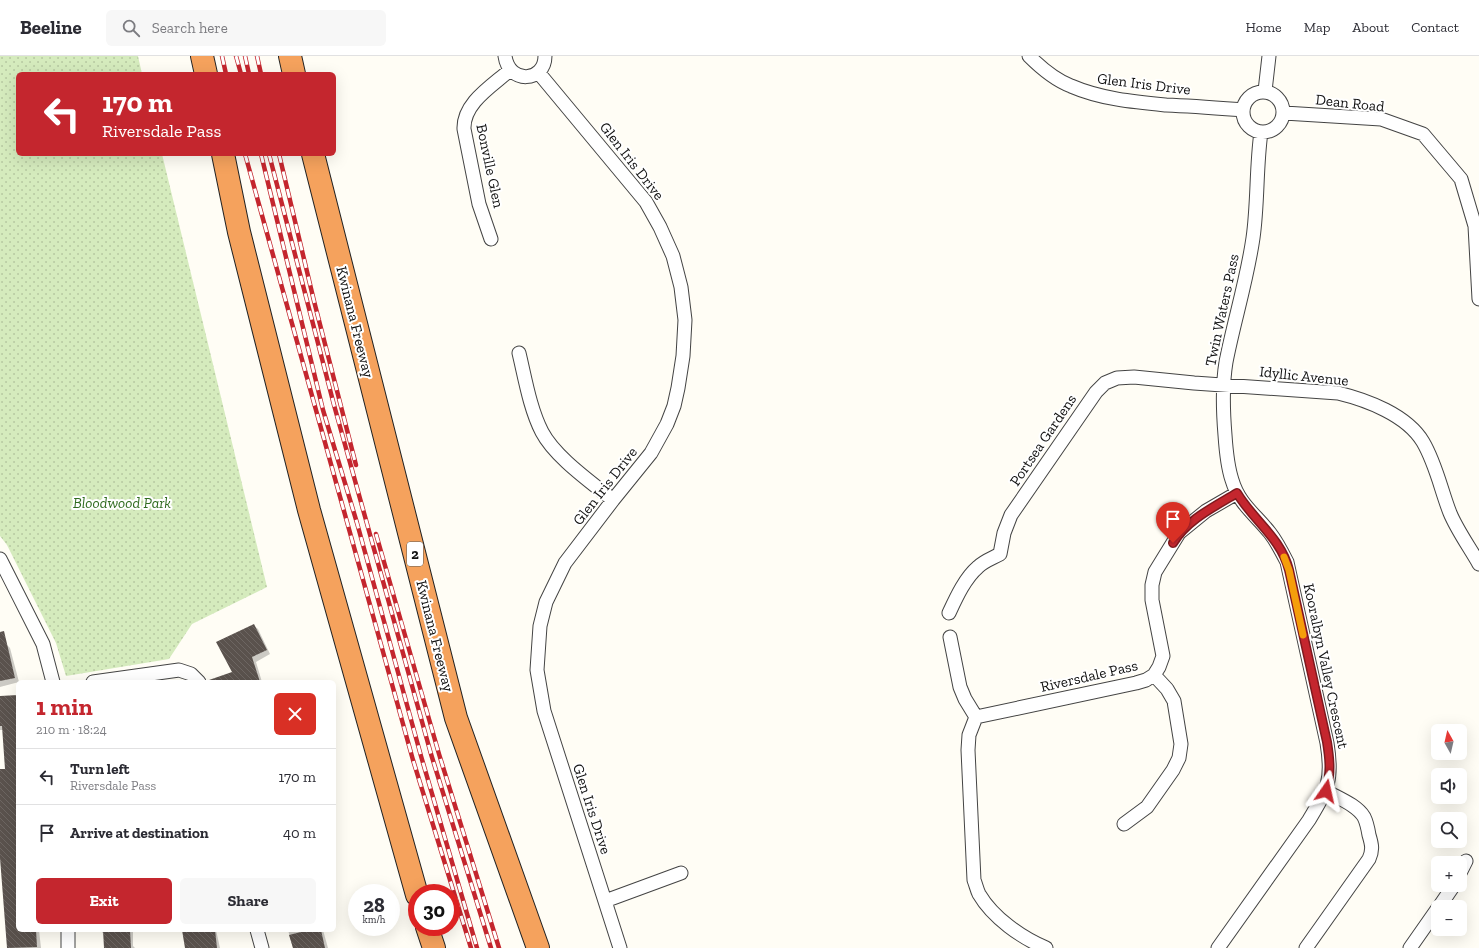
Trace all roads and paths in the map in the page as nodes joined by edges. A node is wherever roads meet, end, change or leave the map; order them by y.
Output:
1 (202, 56) edge
2 (290, 56) edge
3 (505, 56) edge
4 (545, 56) edge
5 (1029, 56) edge
6 (1269, 56) edge
7 (510, 70) junction
8 (206, 72) edge
9 (294, 72) edge
10 (538, 72) junction
11 (1265, 91) junction
12 (1243, 110) junction
13 (1284, 113) junction
14 (1261, 132) junction
15 (223, 156) edge
16 (314, 156) edge
17 (491, 239) dead end
18 (1479, 299) edge
19 (519, 353) dead end
20 (1223, 384) junction
21 (1237, 493) junction
22 (613, 500) junction
23 (0, 559) edge
24 (1479, 564) edge
25 (949, 613) dead end
26 (950, 638) dead end
27 (1154, 674) junction
28 (52, 680) edge
29 (107, 680) edge
30 (197, 680) edge
31 (976, 717) junction
32 (1326, 791) junction
33 (1124, 824) dead end
34 (681, 873) dead end
35 (414, 884) edge
36 (605, 901) junction
37 (1431, 918) edge
38 (68, 932) edge
39 (258, 932) edge
40 (431, 936) edge
41 (68, 948) edge
42 (262, 948) edge
43 (434, 948) edge
44 (538, 948) edge
45 (620, 948) edge
46 (1046, 948) edge
47 (1218, 948) edge
48 (1306, 948) edge
49 (1410, 948) edge

1 - 8 highway
2 - 9 highway
3 - 7 street
4 - 10 street
5 - 12 street, Glen Iris Drive
6 - 11 street
7 - 10 street
7 - 17 street, Bonville Glen
10 - 22 street, Glen Iris Drive
11 - 12 street
11 - 13 street
12 - 14 street
13 - 14 street
13 - 18 street, Dean Road
14 - 20 street, Twin Waters Pass
15 - 35 highway
16 - 44 highway, Kwinana Freeway / 2
19 - 22 street
20 - 21 street, Twin Waters Pass
20 - 24 street, Idyllic Avenue
20 - 25 street, Portsea Gardens
21 - 27 street, Riversdale Pass
21 - 32 street, Kooralbyn Valley Crescent
22 - 36 street, Glen Iris Drive
23 - 28 street
26 - 31 street
27 - 31 street, Riversdale Pass
27 - 33 street
29 - 30 street
31 - 46 street
32 - 47 street, Kooralbyn Valley Crescent
32 - 48 street
34 - 36 street
36 - 45 street, Glen Iris Drive
37 - 49 street
38 - 41 street
39 - 42 street
40 - 43 highway

